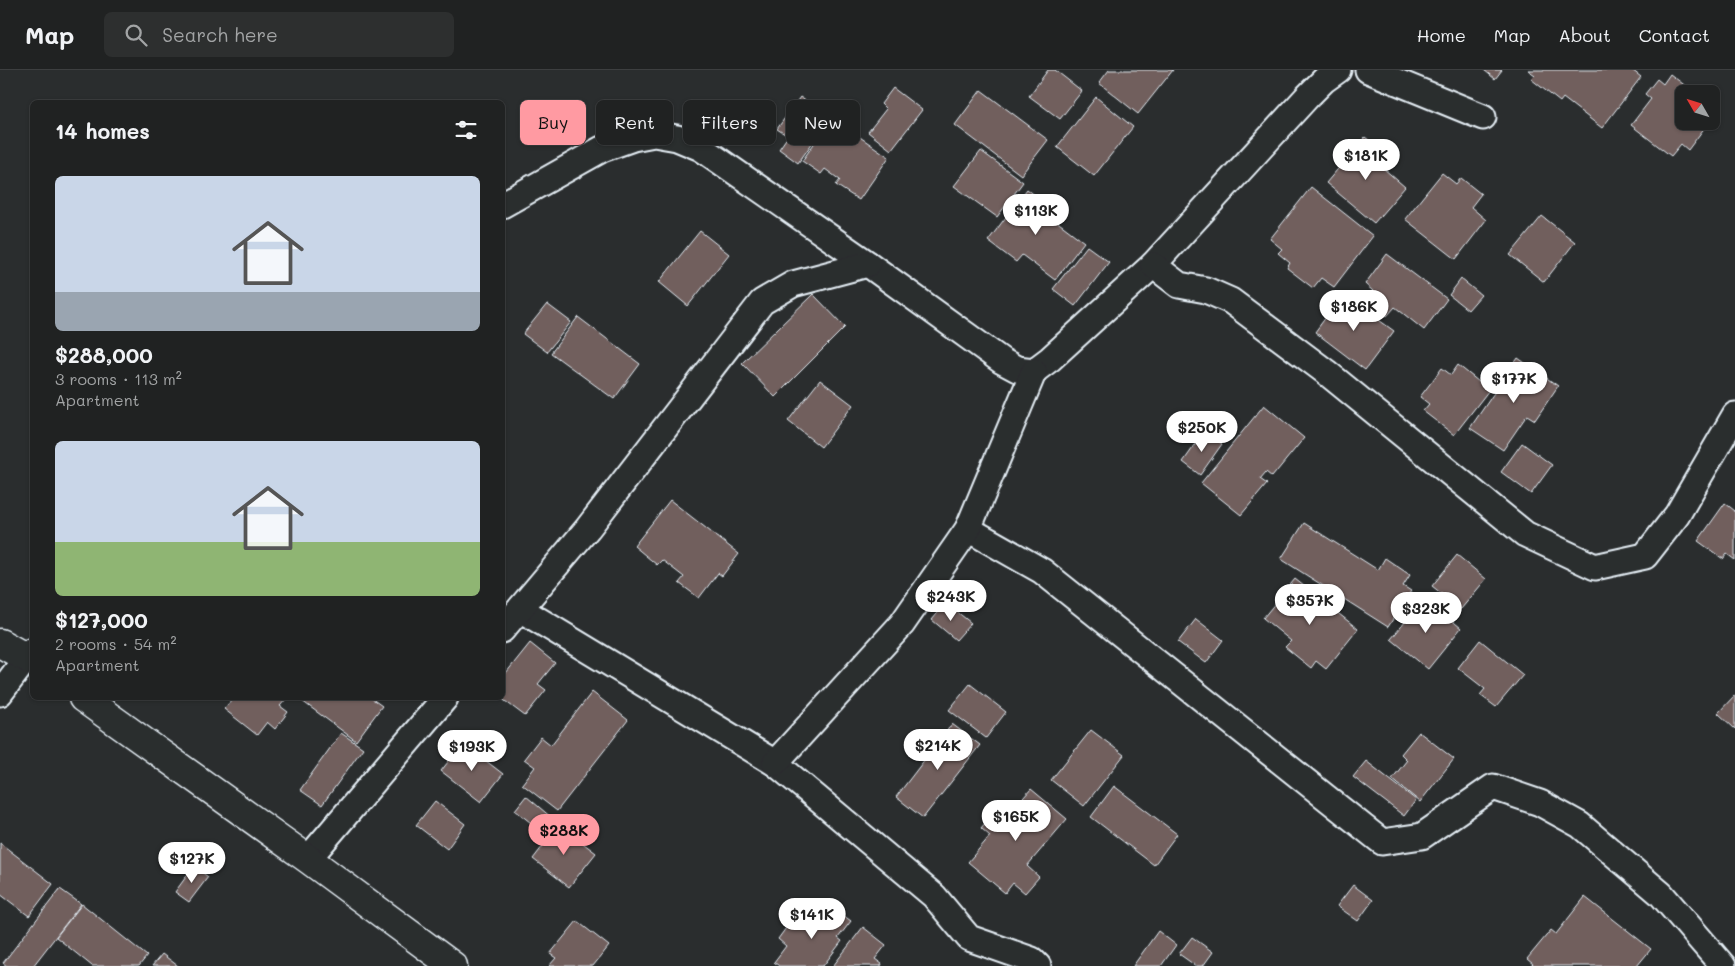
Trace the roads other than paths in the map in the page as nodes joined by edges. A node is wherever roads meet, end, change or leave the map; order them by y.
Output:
1 (1338, 70) edge
2 (1368, 70) edge
3 (1483, 117) dead end
4 (505, 203) edge
5 (868, 264) junction
6 (1153, 265) junction
7 (1034, 371) junction
8 (1735, 415) edge
9 (968, 529) junction
10 (520, 609) junction
11 (505, 626) edge
12 (0, 643) edge
13 (30, 657) edge
14 (30, 658) edge
15 (0, 693) edge
16 (86, 700) edge
17 (443, 700) edge
18 (775, 763) junction
19 (308, 859) junction
20 (1735, 955) edge
21 (443, 963) edge
22 (1038, 966) edge
23 (1723, 966) edge
24 (1727, 966) edge

1 - 6 street
2 - 3 street
4 - 5 street
5 - 7 street
5 - 10 street
6 - 7 street
6 - 8 street
7 - 9 street
9 - 18 street
9 - 23 street
10 - 11 street
10 - 18 street
12 - 13 street
14 - 15 street
16 - 19 street
17 - 19 street
18 - 22 street
19 - 21 street
20 - 24 street

